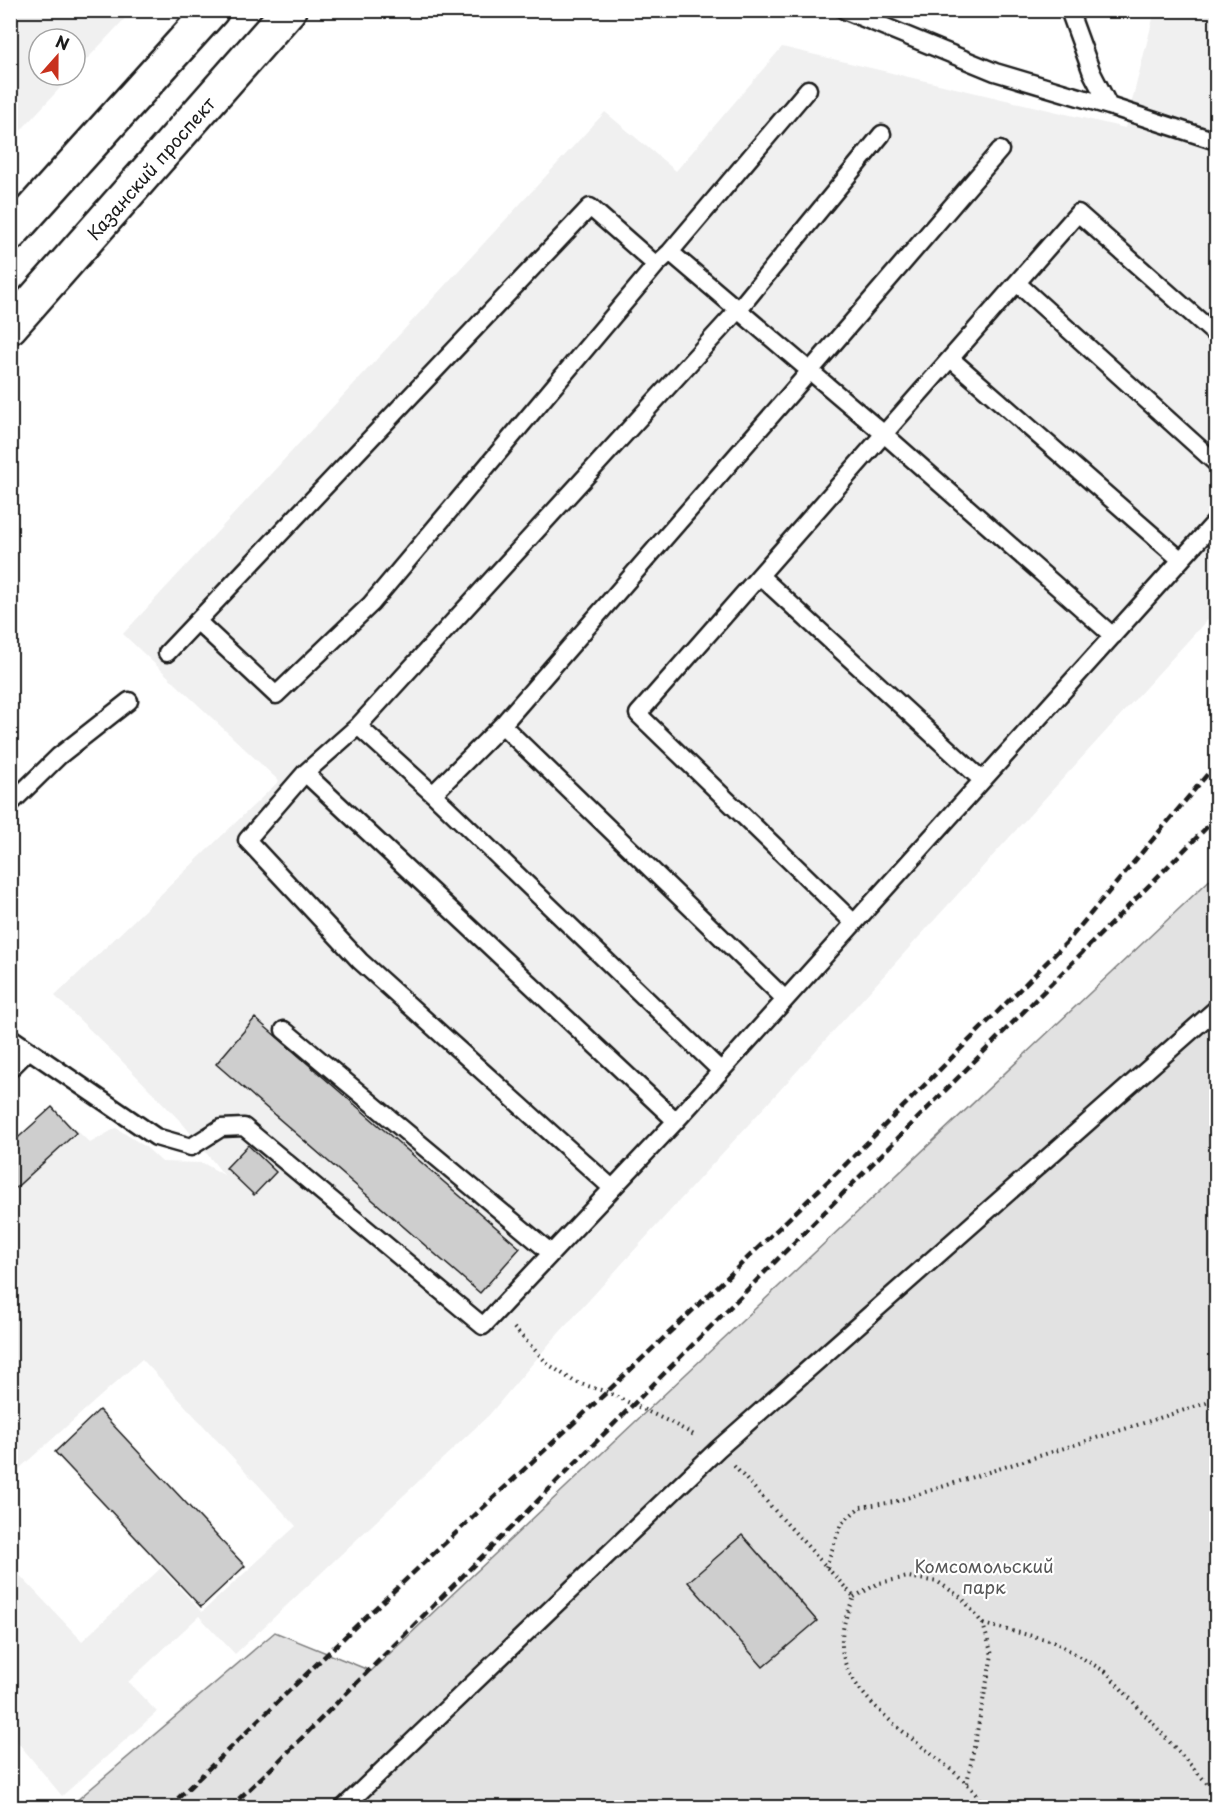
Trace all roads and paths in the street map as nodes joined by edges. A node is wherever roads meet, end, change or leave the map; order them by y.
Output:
1 (212, 10) edge
2 (289, 10) edge
3 (844, 10) edge
4 (1069, 10) edge
5 (808, 89) dead end
6 (1109, 106) junction
7 (882, 134) dead end
8 (1216, 141) edge
9 (1000, 150) dead end
10 (10, 234) edge
11 (670, 252) junction
12 (657, 265) junction
13 (1017, 283) junction
14 (738, 310) junction
15 (10, 327) edge
16 (1216, 335) edge
17 (951, 359) junction
18 (810, 371) junction
19 (884, 434) junction
20 (1216, 464) edge
21 (1216, 521) edge
22 (1181, 560) junction
23 (760, 576) junction
24 (197, 621) junction
25 (1113, 636) junction
26 (167, 653) dead end
27 (129, 701) dead end
28 (502, 725) junction
29 (358, 726) junction
30 (305, 773) junction
31 (982, 780) junction
32 (433, 794) junction
33 (10, 804) edge
34 (854, 923) junction
35 (785, 999) junction
36 (1216, 1008) edge
37 (284, 1030) dead end
38 (10, 1037) edge
39 (28, 1051) junction
40 (10, 1069) edge
41 (721, 1071) junction
42 (676, 1121) junction
43 (612, 1188) junction
44 (551, 1253) junction
45 (498, 1310) junction
46 (1216, 1400) edge
47 (718, 1449) junction
48 (826, 1567) junction
49 (854, 1597) junction
50 (983, 1624) junction
51 (967, 1783) junction
52 (1216, 1793) edge
53 (343, 1808) edge
54 (985, 1808) edge

1 - 10 main road
2 - 15 main road, Казанский проспект
3 - 6 lane
4 - 6 lane
5 - 11 lane
6 - 8 lane
7 - 14 lane
9 - 18 lane
11 - 12 lane
11 - 14 lane
12 - 24 lane
12 - 24 lane
13 - 16 lane
13 - 17 lane
13 - 20 lane
14 - 18 lane
14 - 29 lane
17 - 19 lane
17 - 22 lane
18 - 19 lane
18 - 28 lane
19 - 23 lane
19 - 25 lane
21 - 22 lane
22 - 25 lane
23 - 31 lane
23 - 34 lane
24 - 26 lane
25 - 31 lane
27 - 33 lane
28 - 32 lane
28 - 35 lane
29 - 30 lane
29 - 32 lane
30 - 42 lane
30 - 43 lane
31 - 34 lane
32 - 41 lane
34 - 35 lane
35 - 41 lane
36 - 47 lane
37 - 44 lane
38 - 39 lane
39 - 40 lane
39 - 45 lane
41 - 42 lane
42 - 43 lane
43 - 44 lane
44 - 45 lane
45 - 47 path
46 - 48 path
47 - 48 path
47 - 53 lane
48 - 49 path
49 - 50 path
49 - 51 path
50 - 51 path
50 - 52 path
51 - 54 path

